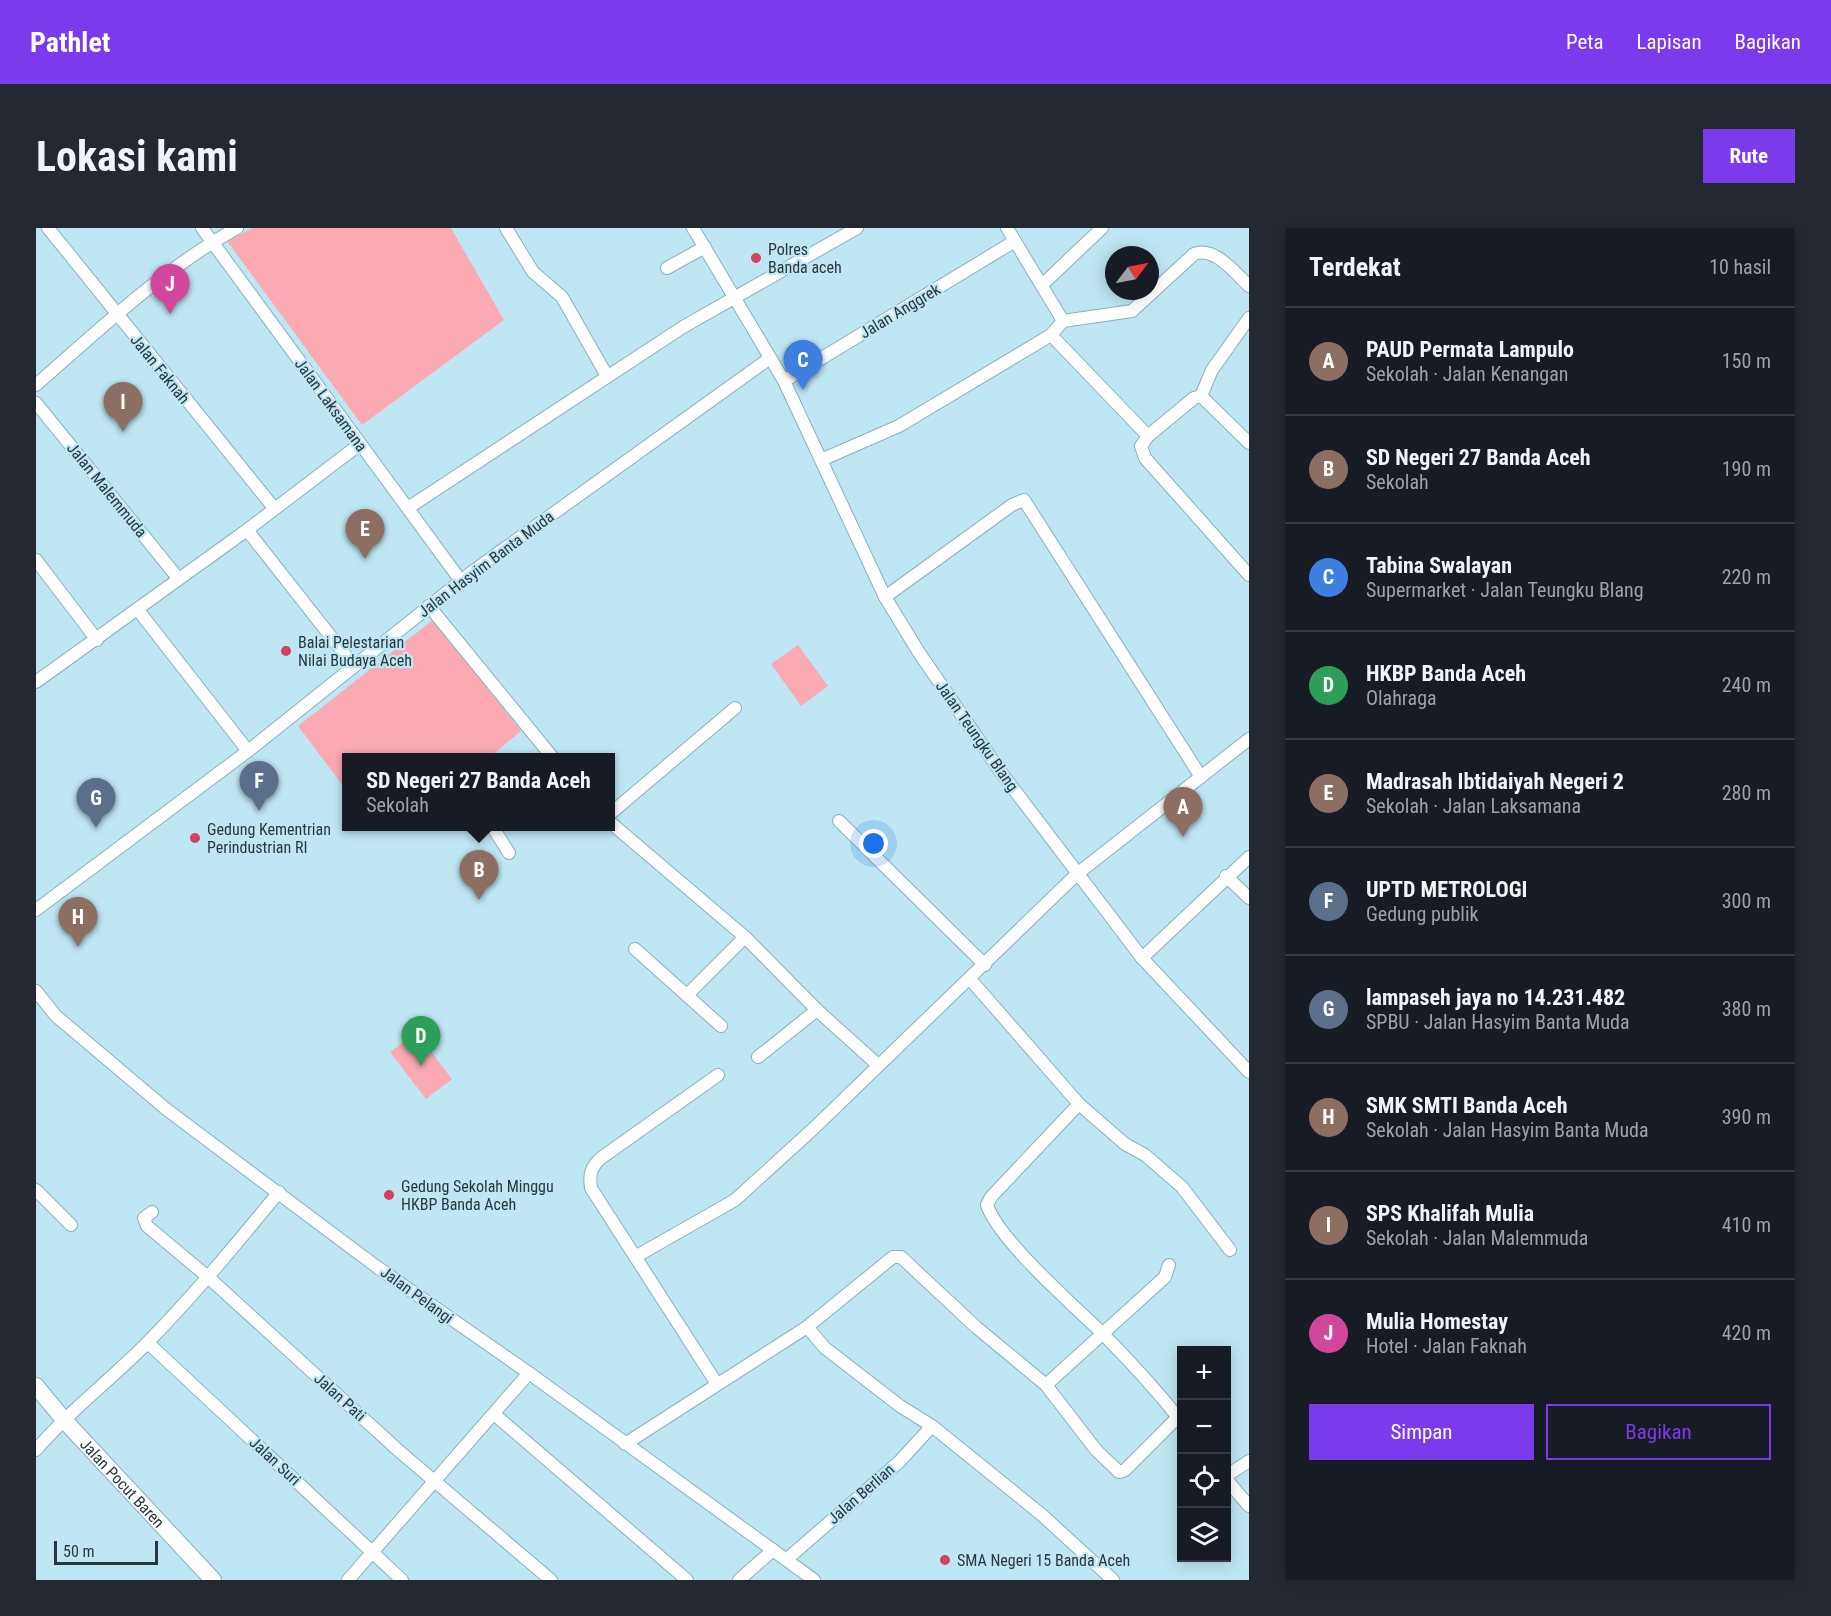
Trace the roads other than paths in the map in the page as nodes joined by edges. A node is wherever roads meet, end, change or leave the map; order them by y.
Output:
1 (48, 228) edge
2 (202, 228) edge
3 (237, 228) edge
4 (506, 228) edge
5 (693, 228) edge
6 (857, 228) edge
7 (1007, 228) edge
8 (1102, 228) edge
9 (1015, 241) junction
10 (212, 242) junction
11 (705, 247) junction
12 (667, 268) dead end
13 (1042, 285) junction
14 (1249, 286) edge
15 (736, 297) junction
16 (117, 315) junction
17 (1249, 318) edge
18 (1063, 321) junction
19 (1051, 335) junction
20 (770, 358) junction
21 (607, 375) junction
22 (784, 381) junction
23 (36, 386) edge
24 (1201, 396) junction
25 (36, 403) edge
26 (1148, 436) junction
27 (1249, 443) edge
28 (360, 444) junction
29 (821, 460) junction
30 (274, 508) junction
31 (408, 508) junction
32 (248, 530) junction
33 (36, 560) edge
34 (1249, 575) edge
35 (178, 578) junction
36 (461, 581) junction
37 (885, 597) junction
38 (429, 606) junction
39 (138, 610) junction
40 (97, 640) junction
41 (354, 666) junction
42 (36, 682) edge
43 (735, 708) dead end
44 (1249, 739) edge
45 (248, 751) junction
46 (549, 753) edge
47 (1201, 777) junction
48 (615, 810) edge
49 (839, 821) dead end
50 (615, 826) edge
51 (495, 831) edge
52 (509, 853) dead end
53 (1249, 856) edge
54 (1077, 874) junction
55 (1226, 876) junction
56 (1249, 898) edge
57 (36, 910) edge
58 (745, 937) junction
59 (634, 949) dead end
60 (1142, 958) junction
61 (985, 965) junction
62 (970, 979) junction
63 (36, 991) edge
64 (688, 994) junction
65 (817, 1010) junction
66 (721, 1026) dead end
67 (758, 1057) dead end
68 (878, 1065) junction
69 (1249, 1072) edge
70 (718, 1075) dead end
71 (1079, 1104) junction
72 (36, 1190) edge
73 (279, 1192) junction
74 (152, 1212) dead end
75 (71, 1225) dead end
76 (1230, 1250) dead end
77 (635, 1257) junction
78 (1169, 1265) dead end
79 (208, 1278) junction
80 (807, 1328) junction
81 (1103, 1335) junction
82 (148, 1343) junction
83 (530, 1373) junction
84 (717, 1384) junction
85 (1046, 1385) junction
86 (36, 1386) edge
87 (494, 1414) junction
88 (1177, 1416) edge
89 (64, 1420) junction
90 (1177, 1422) edge
91 (932, 1426) junction
92 (625, 1444) junction
93 (36, 1450) edge
94 (1249, 1461) edge
95 (1231, 1474) edge
96 (435, 1482) junction
97 (1231, 1482) edge
98 (1249, 1506) edge
99 (773, 1550) junction
100 (373, 1552) junction
101 (787, 1559) junction
102 (213, 1580) edge
103 (348, 1580) edge
104 (402, 1580) edge
105 (551, 1580) edge
106 (687, 1580) edge
107 (739, 1580) edge
108 (814, 1580) edge
109 (1113, 1580) edge

1 - 16 street, Jalan Faknah
2 - 10 street, Jalan Laksamana
3 - 10 street
4 - 21 street
5 - 11 street, Jalan Teungku Blang
6 - 15 street
7 - 9 street
8 - 13 street
9 - 13 street
9 - 22 street, Jalan Anggrek
10 - 16 street
10 - 28 street, Jalan Laksamana
11 - 12 street
11 - 15 street, Jalan Teungku Blang
13 - 18 street
14 - 18 street
15 - 20 street, Jalan Teungku Blang
15 - 21 street
16 - 23 street
16 - 30 street, Jalan Faknah
17 - 24 street
18 - 19 street
19 - 26 street
19 - 29 street
20 - 22 street, Jalan Teungku Blang
20 - 36 street, Jalan Hasyim Banta Muda
21 - 31 street
22 - 29 street, Jalan Teungku Blang
24 - 26 street
24 - 27 street
25 - 35 street, Jalan Malemmuda
26 - 34 street
28 - 30 street
28 - 31 street, Jalan Laksamana
29 - 37 street, Jalan Teungku Blang
30 - 32 street
31 - 36 street, Jalan Laksamana
32 - 35 street
32 - 41 street
33 - 40 street
35 - 39 street
36 - 38 street, Jalan Hasyim Banta Muda
37 - 47 street
37 - 54 street, Jalan Teungku Blang
38 - 41 street, Jalan Hasyim Banta Muda
38 - 46 street
39 - 40 street
39 - 45 street
40 - 42 street
41 - 45 street, Jalan Hasyim Banta Muda
43 - 48 street
44 - 47 street
45 - 57 street, Jalan Hasyim Banta Muda
47 - 54 street
49 - 61 street
50 - 58 street
51 - 52 street
53 - 55 street
54 - 60 street, Jalan Teungku Blang
54 - 61 street
55 - 56 street
55 - 60 street
58 - 64 street
58 - 65 street
59 - 64 street
60 - 69 street, Jalan Teungku Blang
61 - 62 street
62 - 68 street
62 - 71 street
63 - 73 street, Jalan Pelangi
64 - 66 street
65 - 67 street
65 - 68 street
68 - 77 street
70 - 77 street
71 - 76 street
71 - 81 street
72 - 75 street
73 - 79 street
73 - 83 street, Jalan Pelangi
74 - 79 street, Jalan Pati
77 - 84 street
78 - 81 street
79 - 82 street
79 - 96 street, Jalan Pati
80 - 84 street
80 - 85 street
80 - 91 street
81 - 85 street
81 - 88 street
82 - 89 street
82 - 100 street, Jalan Suri
83 - 87 street
83 - 92 street, Jalan Pelangi
84 - 92 street
85 - 90 street
86 - 89 main road, Jalan Pocut Baren
87 - 96 street
87 - 106 street
89 - 93 street
89 - 102 main road, Jalan Pocut Baren
91 - 101 street, Jalan Berlian
91 - 109 street
92 - 99 street, Jalan Pelangi
94 - 95 street
96 - 100 street
96 - 105 street, Jalan Pati
97 - 98 street
99 - 101 street, Jalan Pelangi
99 - 107 street
100 - 103 street
100 - 104 street, Jalan Suri
101 - 108 street, Jalan Pelangi

